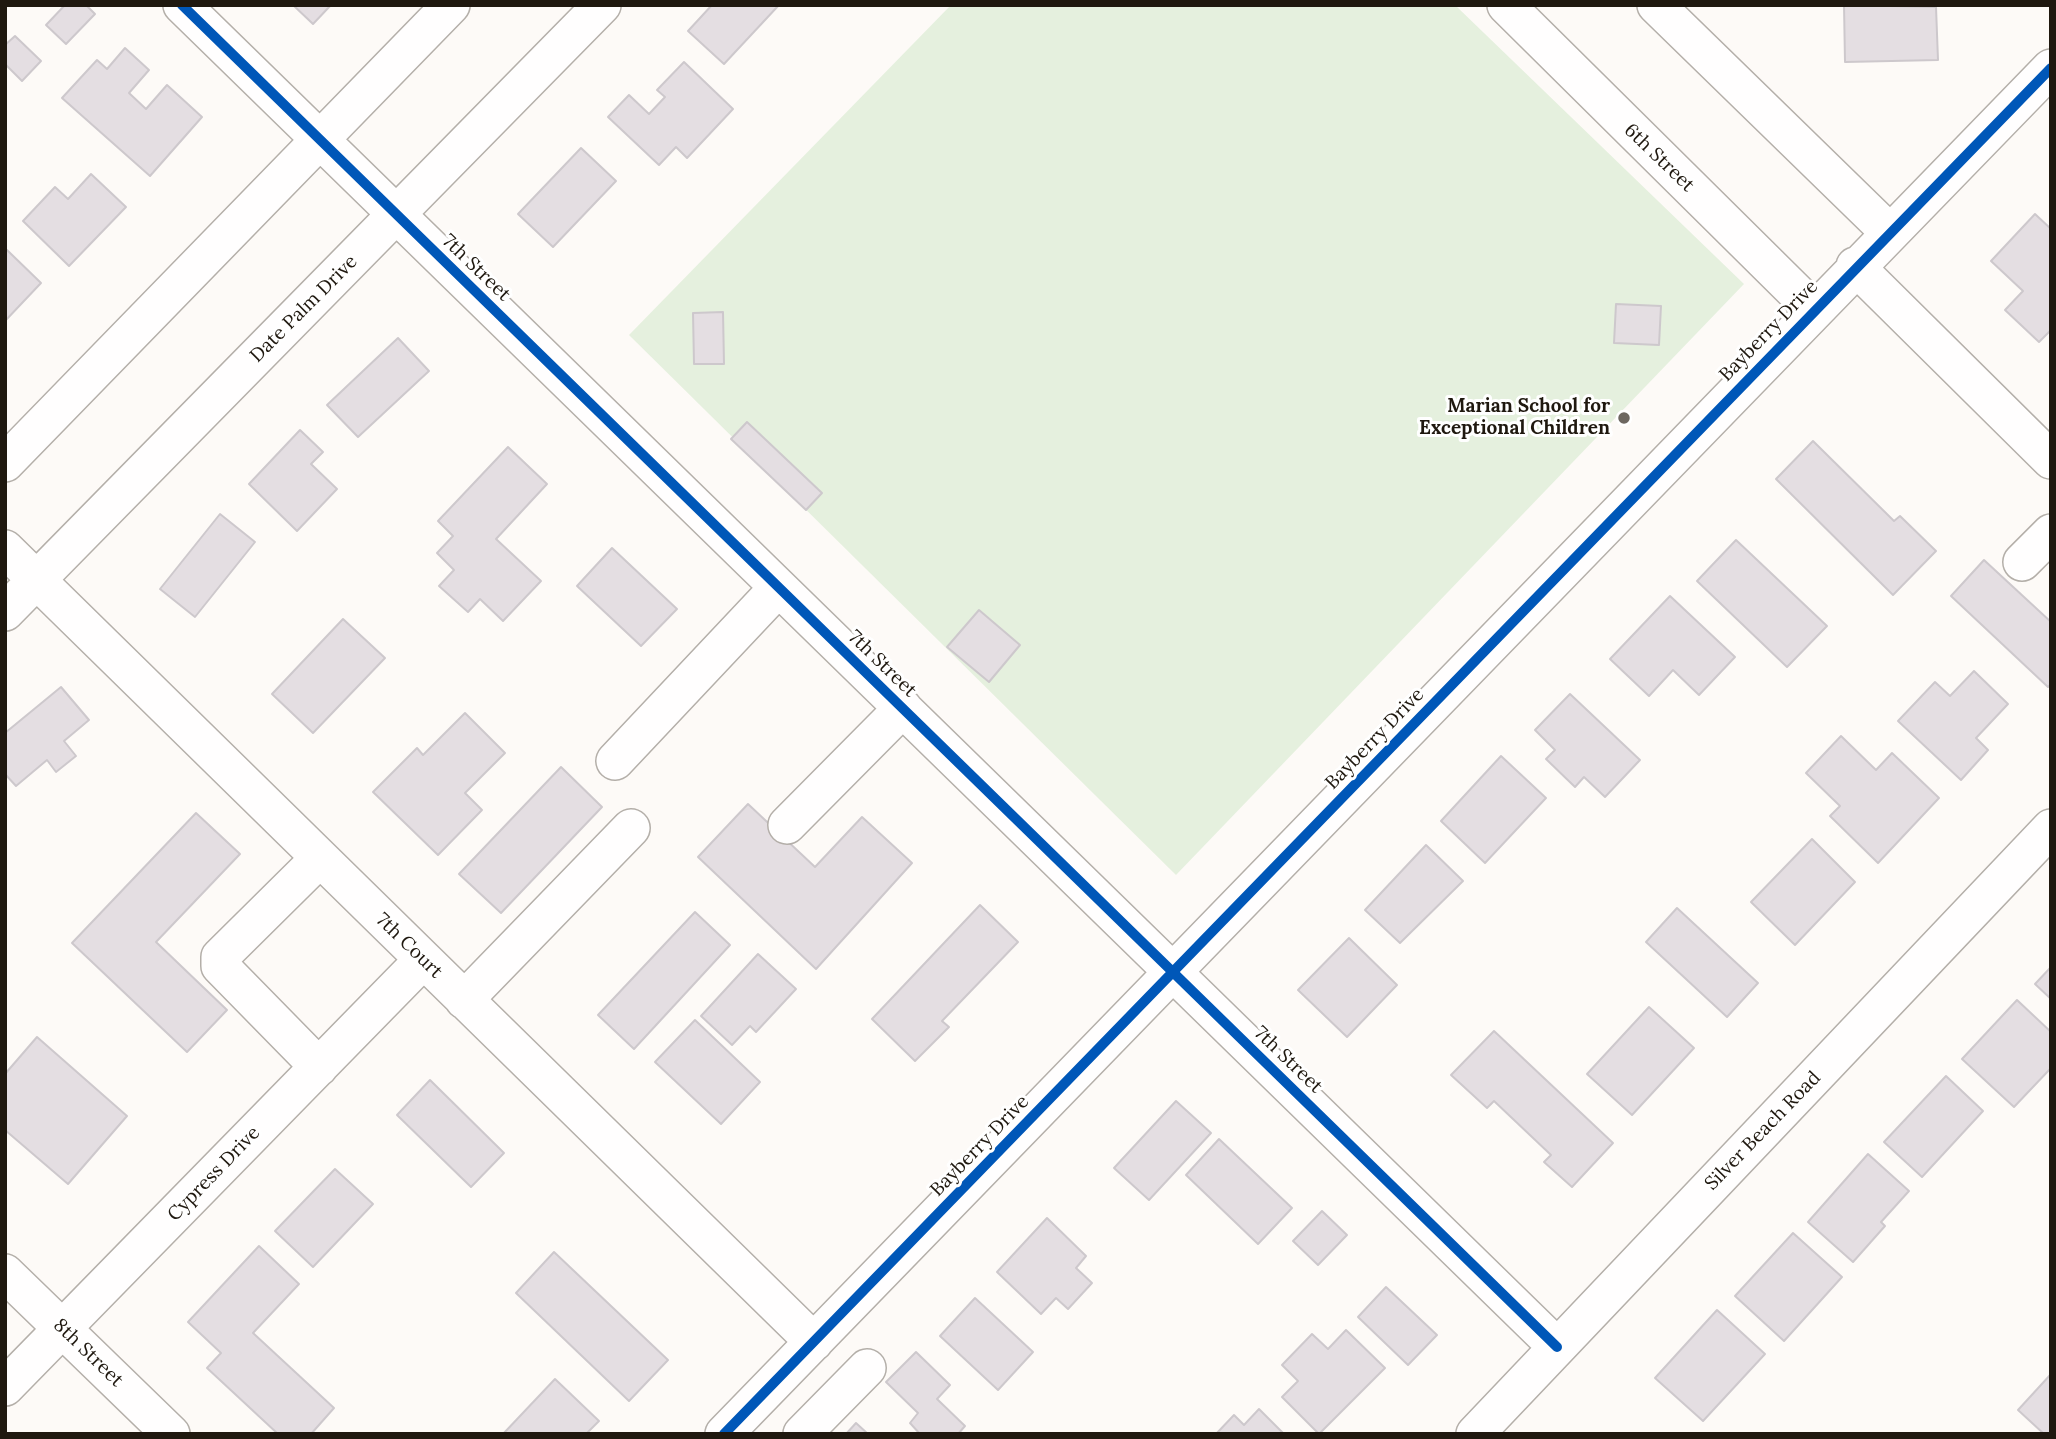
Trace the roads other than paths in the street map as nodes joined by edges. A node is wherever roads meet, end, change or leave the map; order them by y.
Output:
1 (181, 5) edge
2 (452, 5) edge
3 (602, 5) edge
4 (1506, 5) edge
5 (1656, 5) edge
6 (2051, 68) edge
7 (319, 140) junction
8 (397, 216) junction
9 (1889, 232) junction
10 (1855, 267) junction
11 (1813, 309) junction
12 (2051, 460) edge
13 (5, 463) edge
14 (2051, 533) edge
15 (5, 550) edge
16 (2022, 562) dead end
17 (35, 580) junction
18 (778, 588) junction
19 (5, 612) edge
20 (903, 708) junction
21 (615, 761) dead end
22 (787, 825) dead end
23 (631, 828) dead end
24 (2051, 828) edge
25 (320, 859) junction
26 (423, 960) junction
27 (1174, 973) junction
28 (464, 1000) junction
29 (319, 1067) junction
30 (5, 1273) edge
31 (63, 1329) junction
32 (1558, 1347) junction
33 (808, 1348) junction
34 (867, 1368) dead end
35 (5, 1387) edge
36 (839, 1396) junction
37 (171, 1434) edge
38 (724, 1434) edge
39 (802, 1434) edge
40 (1475, 1434) edge

1 - 7 street, 7th Street
2 - 7 street
3 - 8 street, Date Palm Drive
4 - 11 street, 6th Street
5 - 9 street
6 - 9 street, Bayberry Drive
7 - 8 street, 7th Street
7 - 13 street
8 - 17 street, Date Palm Drive
8 - 18 street, 7th Street
9 - 10 street, Bayberry Drive
10 - 11 street, Bayberry Drive
10 - 12 street
11 - 27 street, Bayberry Drive
14 - 16 street
15 - 17 street, 7th Court
17 - 19 street, Date Palm Drive
17 - 25 street, 7th Court
18 - 20 street, 7th Street
18 - 21 street
20 - 22 street
20 - 27 street, 7th Street
23 - 28 street
24 - 32 street, Silver Beach Road
25 - 26 street, 7th Court
25 - 29 street
26 - 28 street, 7th Court
26 - 29 street, Cypress Drive
27 - 32 street, 7th Street
27 - 33 street, Bayberry Drive
28 - 33 street, 7th Court
29 - 31 street, Cypress Drive
30 - 31 street, 8th Street
31 - 35 street, Cypress Drive
31 - 37 street, 8th Street
32 - 40 street, Silver Beach Road
33 - 36 street, 7th Court
33 - 38 street, Bayberry Drive
34 - 36 street
36 - 39 street

